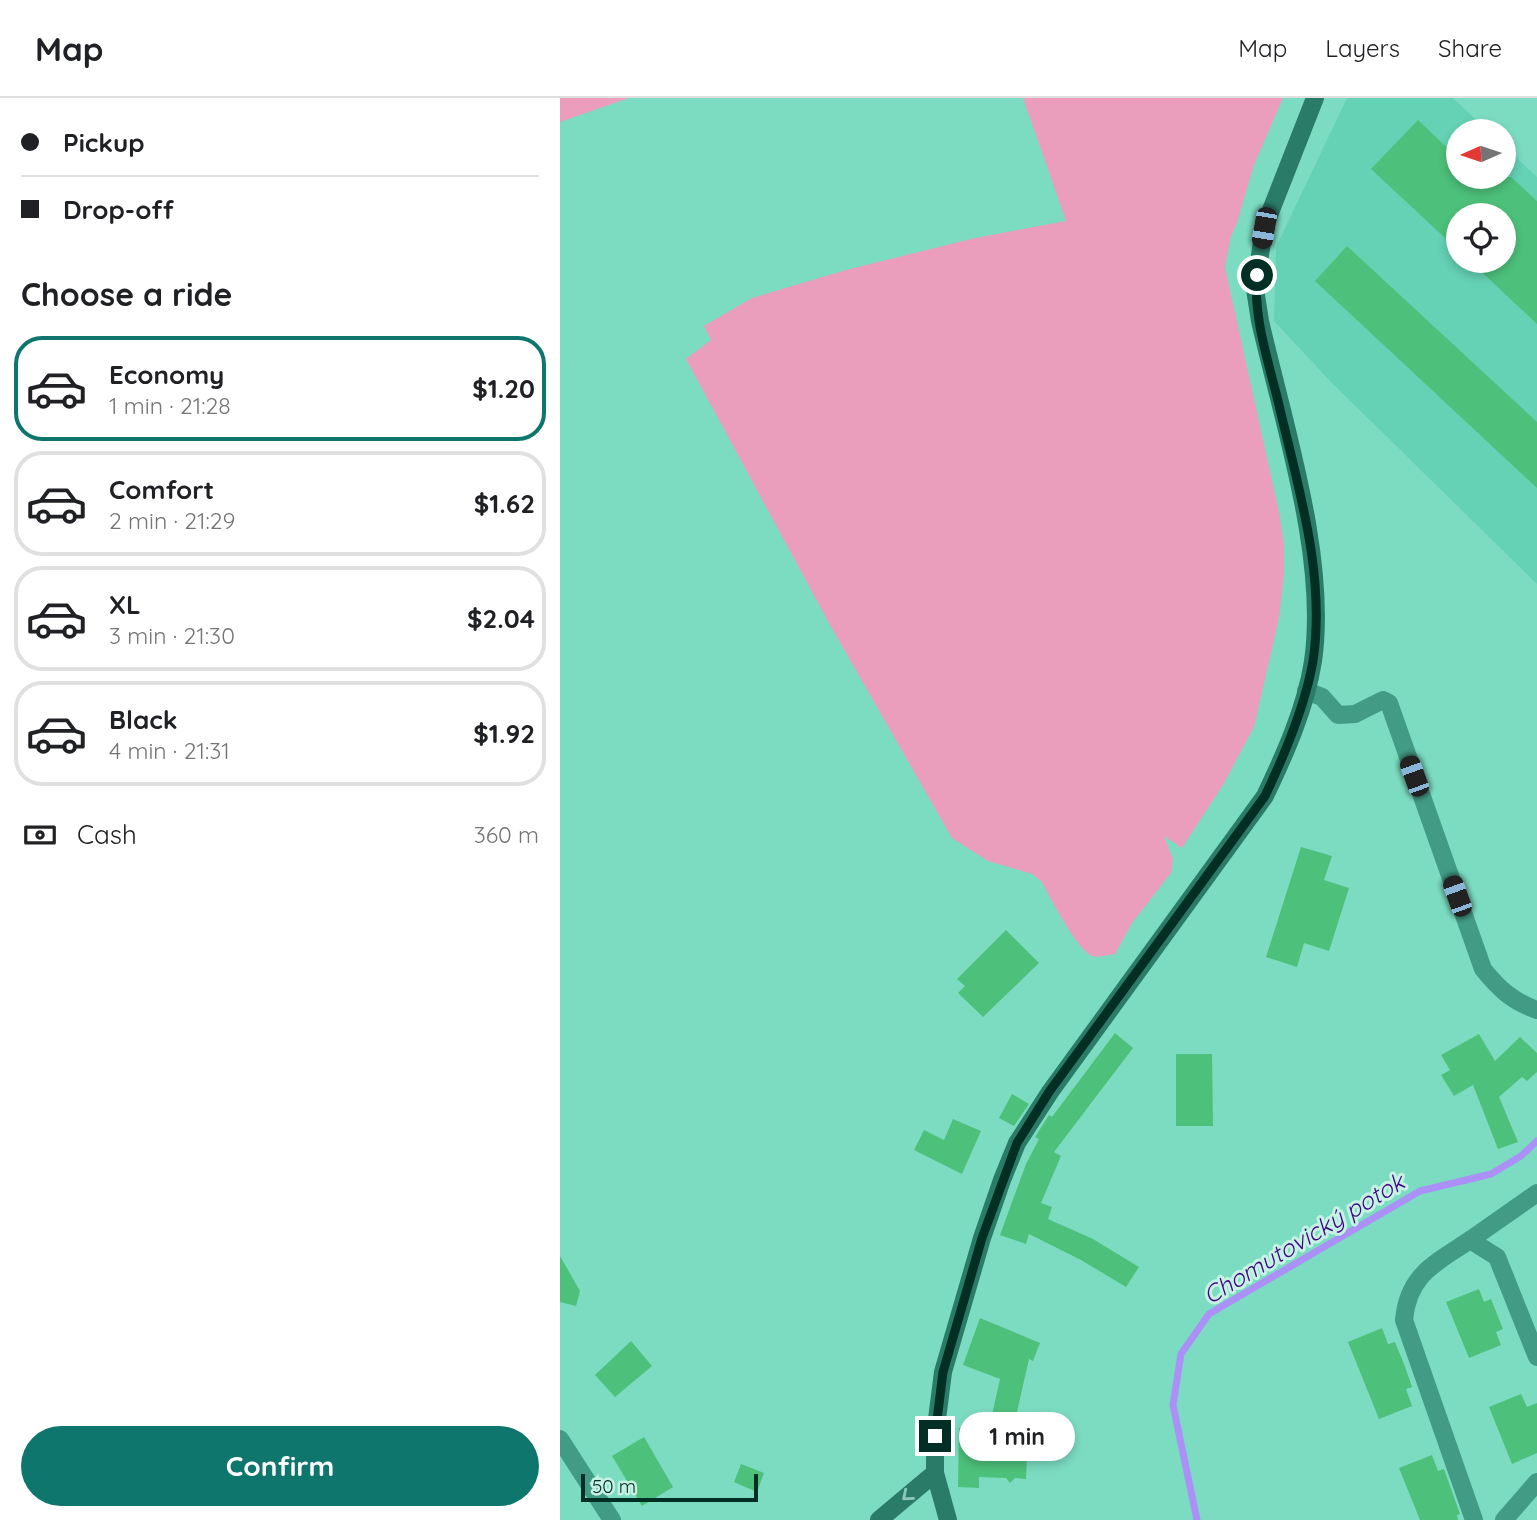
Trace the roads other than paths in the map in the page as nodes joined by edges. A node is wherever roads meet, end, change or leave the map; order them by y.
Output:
1 (1315, 98) edge
2 (1306, 691) junction
3 (1537, 1010) edge
4 (1537, 1193) edge
5 (1470, 1240) junction
6 (1537, 1357) edge
7 (560, 1439) edge
8 (935, 1473) junction
9 (1537, 1482) edge
10 (612, 1520) edge
11 (879, 1520) edge
12 (948, 1520) edge
13 (1474, 1520) edge
14 (1504, 1520) edge

1 - 2 street
2 - 3 street
2 - 8 street
4 - 5 street
5 - 6 street
5 - 13 street
7 - 10 street
8 -> 11 street
8 - 12 street
9 - 14 street

